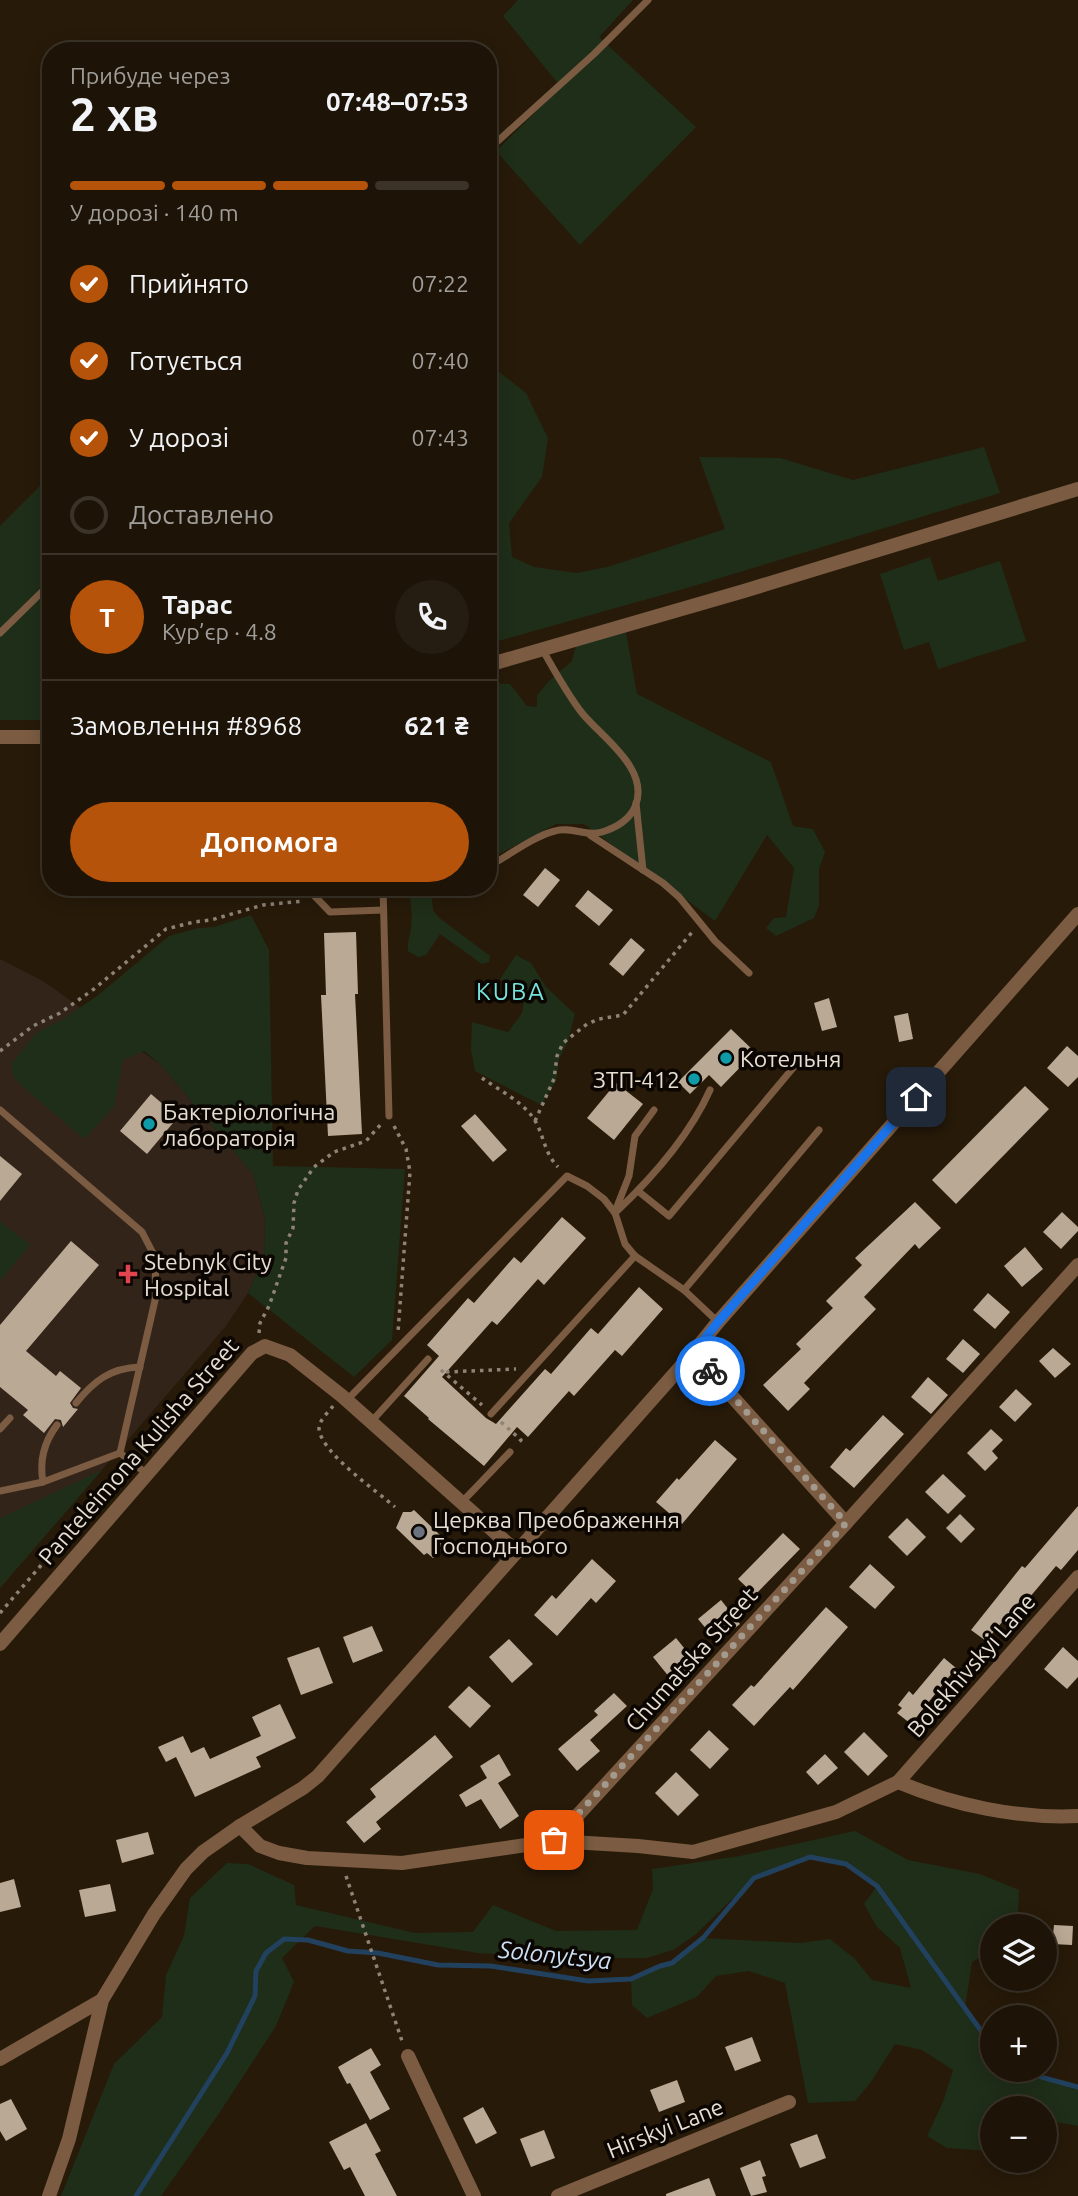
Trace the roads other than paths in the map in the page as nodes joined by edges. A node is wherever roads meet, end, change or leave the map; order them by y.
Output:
1 (649, 0) edge
2 (497, 142) edge
3 (1078, 489) edge
4 (42, 592) edge
5 (0, 633) edge
6 (542, 649) junction
7 (497, 662) edge
8 (0, 737) edge
9 (42, 737) edge
10 (636, 803) junction
11 (590, 835) junction
12 (497, 862) edge
13 (643, 870) junction
14 (314, 896) edge
15 (383, 896) edge
16 (383, 910) junction
17 (1078, 914) edge
18 (749, 974) dead end
19 (799, 1062) dead end
20 (710, 1090) dead end
21 (0, 1110) edge
22 (654, 1110) dead end
23 (389, 1115) road end
24 (819, 1130) dead end
25 (638, 1191) junction
26 (615, 1213) junction
27 (635, 1256) junction
28 (1078, 1265) edge
29 (684, 1290) junction
30 (718, 1322) junction
31 (693, 1353) junction
32 (428, 1359) dead end
33 (140, 1367) junction
34 (344, 1398) junction
35 (76, 1403) dead end
36 (491, 1414) dead end
37 (9, 1418) dead end
38 (372, 1422) junction
39 (57, 1425) dead end
40 (0, 1429) edge
41 (120, 1452) junction
42 (510, 1452) dead end
43 (147, 1474) junction
44 (43, 1482) junction
45 (0, 1491) edge
46 (462, 1503) junction
47 (846, 1523) junction
48 (516, 1551) junction
49 (1078, 1577) edge
50 (0, 1644) edge
51 (898, 1782) junction
52 (1078, 1816) edge
53 (240, 1826) junction
54 (554, 1840) junction
55 (102, 2000) junction
56 (408, 2056) road end
57 (0, 2059) edge
58 (789, 2102) dead end
59 (49, 2196) edge
60 (474, 2196) edge
61 (558, 2196) edge

1 - 2 lane
3 - 6 street
4 - 5 lane
6 - 7 street
6 - 10 lane
8 - 9 street
10 - 11 lane
10 - 13 lane
11 - 12 lane
11 - 13 lane
13 - 18 lane
14 - 16 lane
15 - 16 lane
16 - 23 lane
17 - 30 street
19 - 25 lane
20 - 25 lane
21 - 33 lane
22 - 26 lane
24 - 29 lane
25 - 26 lane
26 - 27 lane
26 - 34 lane
27 - 29 lane
27 - 36 lane
28 - 47 street, Chumatska Street
29 - 30 lane
30 - 31 street
31 - 47 street
31 - 48 street
32 - 38 lane
33 - 35 lane
33 - 41 lane
34 - 38 street, Panteleimona Kulisha Street
34 - 43 street, Panteleimona Kulisha Street
37 - 40 lane
38 - 46 street, Panteleimona Kulisha Street
39 - 44 lane
41 - 43 lane
41 - 44 lane
42 - 46 lane
43 - 50 street, Panteleimona Kulisha Street
44 - 45 lane
46 - 48 street, Panteleimona Kulisha Street
47 - 54 street, Chumatska Street
48 - 53 street
49 - 51 street, Bolekhivskyi Lane
51 - 52 street
51 - 54 street, Bolekhivskyi Lane
53 - 54 street
53 - 55 street
55 - 57 street
55 - 59 street
56 - 60 street
58 - 61 street, Hirskyi Lane

